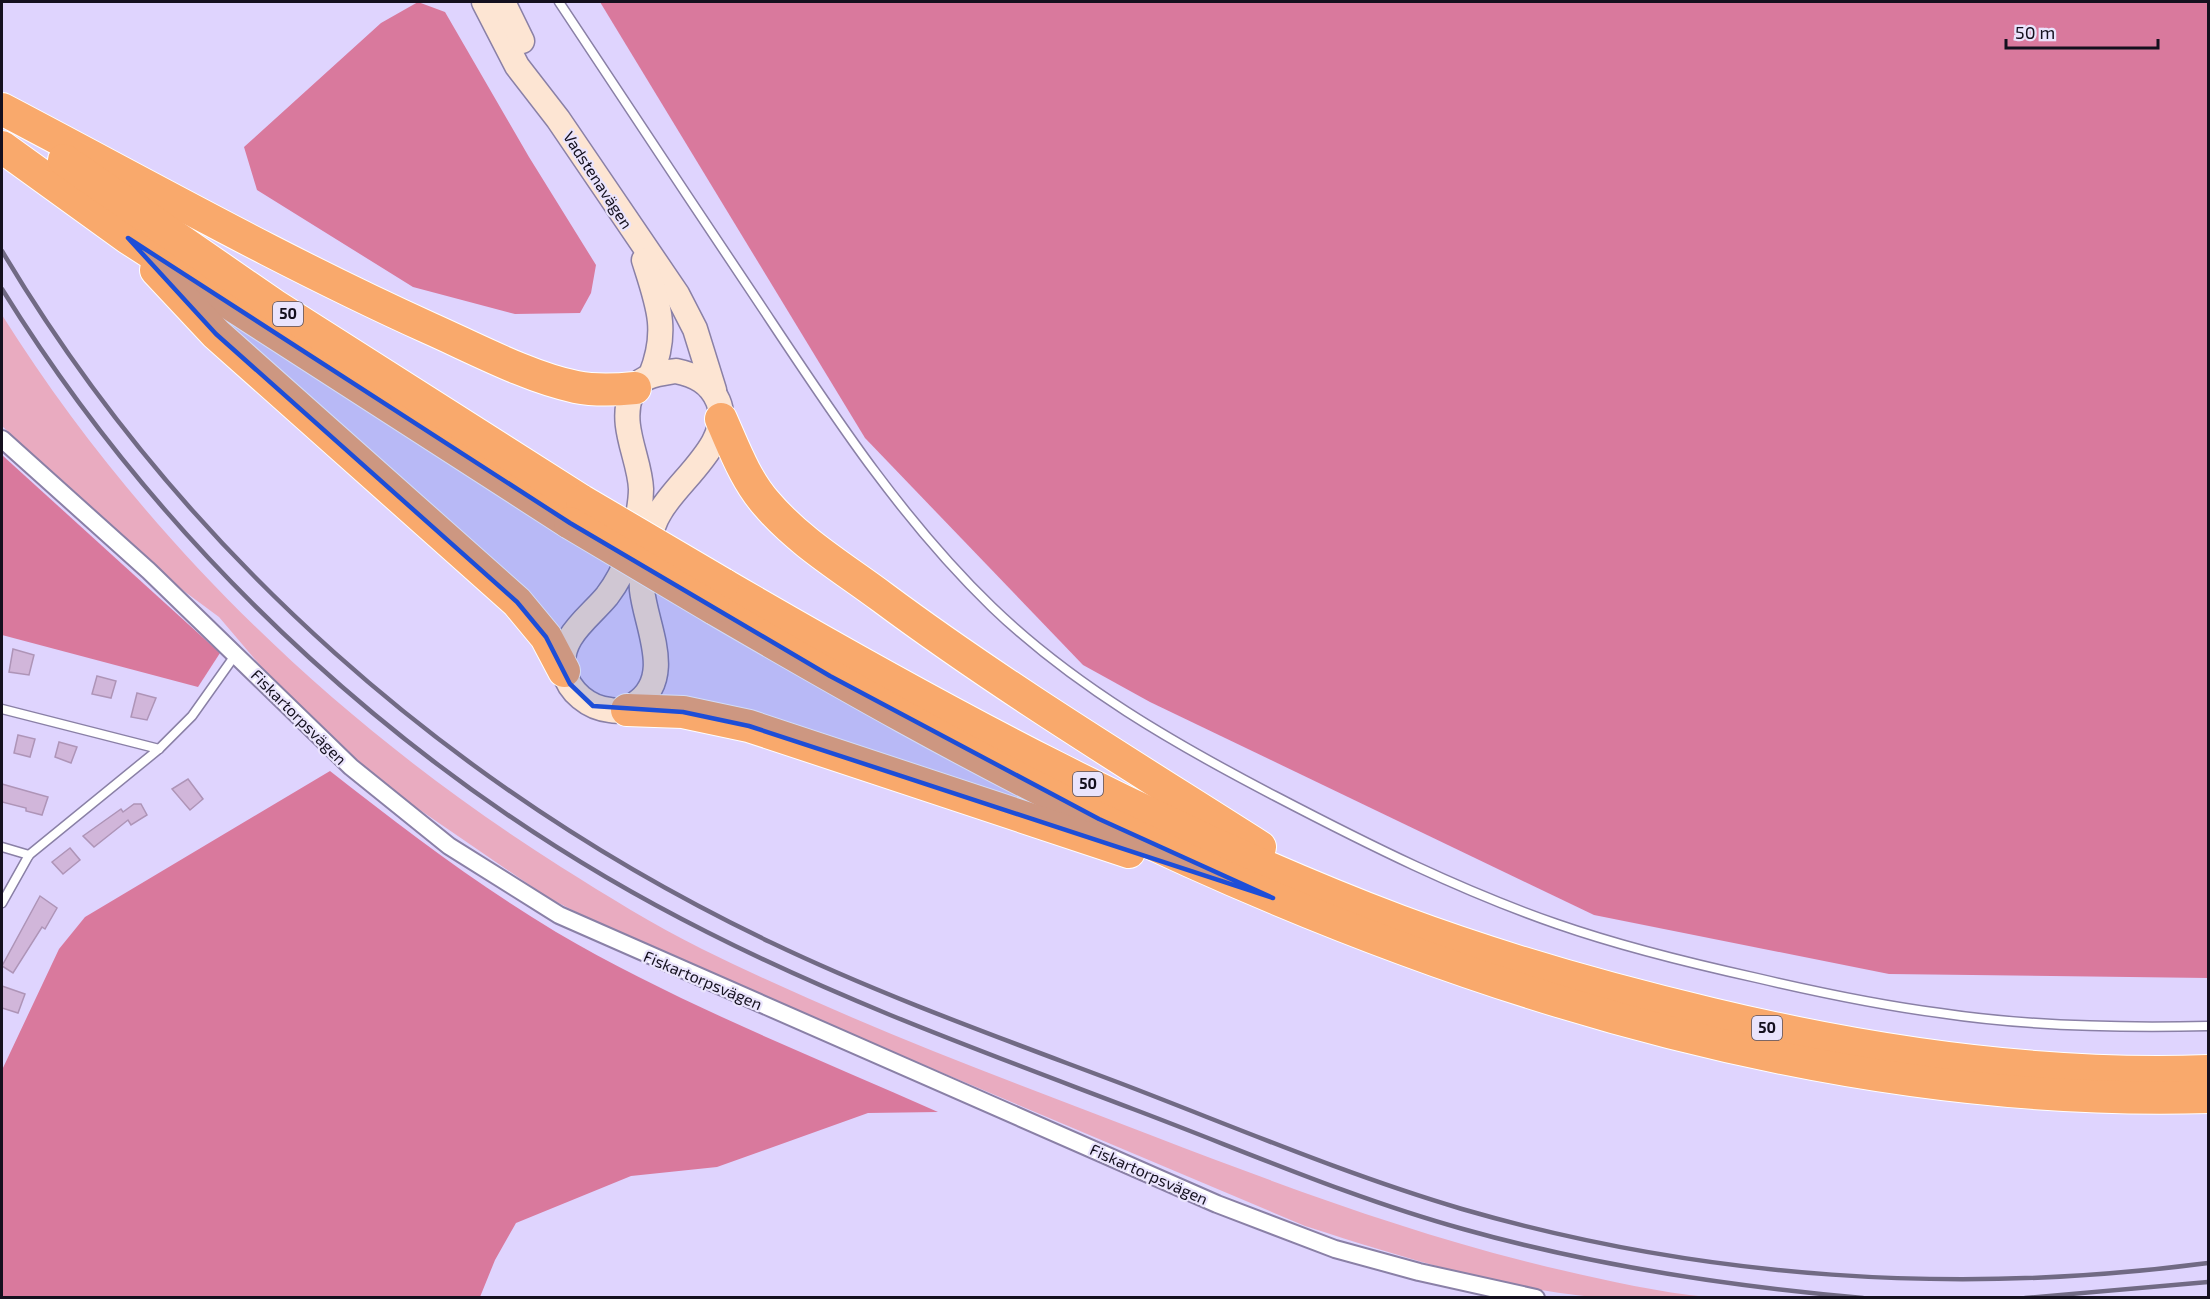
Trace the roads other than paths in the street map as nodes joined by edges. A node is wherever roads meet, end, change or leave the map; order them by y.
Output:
1 (484, 2) edge
2 (503, 2) edge
3 (560, 2) edge
4 (2, 109) edge
5 (2, 115) edge
6 (558, 119) junction
7 (2, 147) edge
8 (128, 238) junction
9 (638, 240) junction
10 (643, 381) junction
11 (718, 405) junction
12 (2, 439) edge
13 (576, 512) junction
14 (718, 596) junction
15 (236, 654) junction
16 (564, 671) junction
17 (2, 709) edge
18 (627, 710) junction
19 (159, 749) junction
20 (2, 847) edge
21 (29, 855) junction
22 (1273, 898) junction
23 (1342, 898) junction
24 (2, 903) edge
25 (2208, 1026) edge
26 (2208, 1071) edge
27 (2208, 1096) edge
28 (1536, 1298) edge

1 - 6 main road, Vadstenavägen
2 - 6 main road, Vadstenavägen
3 - 25 lane
4 - 10 highway
5 - 13 highway, 50
6 - 9 main road, Vadstenavägen
7 - 8 highway, 50
8 - 13 highway, 50
8 - 16 highway
9 - 10 main road, Vadstenavägen
9 - 11 main road, Vadstenavägen
10 - 11 main road
10 - 16 main road, Vadstenavägen
11 - 18 main road
11 - 23 highway
12 - 15 street, Fiskartorpsvägen
13 - 14 highway, 50, bridge
14 - 22 highway, 50
14 - 23 highway, 50
15 - 19 lane
15 - 28 street, Fiskartorpsvägen
16 - 18 main road
17 - 19 lane
18 - 22 highway
19 - 21 lane
20 - 21 lane
21 - 24 lane
22 - 27 highway, 50
23 - 26 highway, 50

